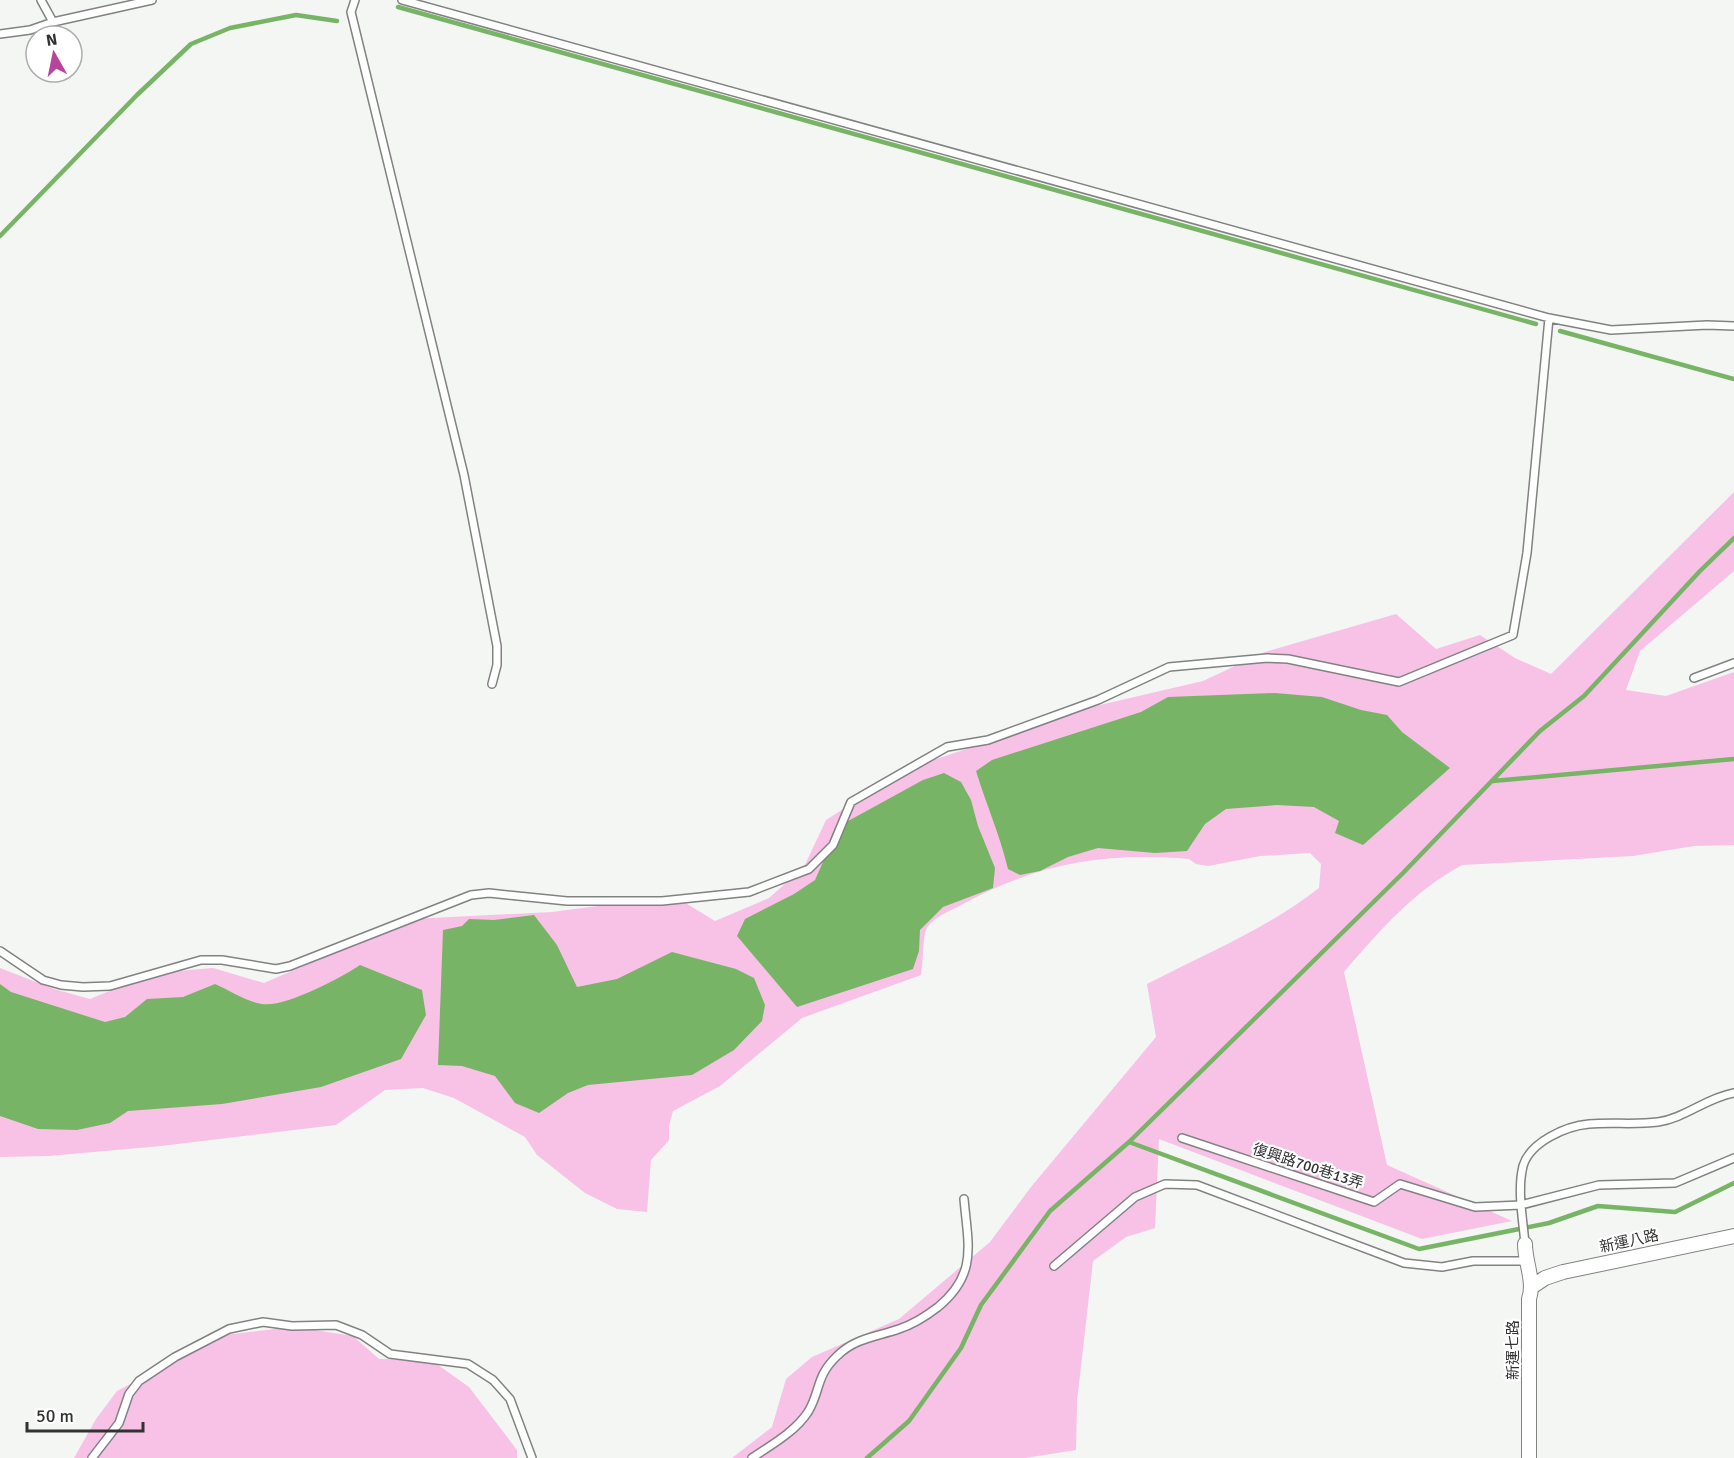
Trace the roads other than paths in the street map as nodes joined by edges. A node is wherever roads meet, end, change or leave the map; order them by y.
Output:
1 (41, 0) edge
2 (152, 0) edge
3 (355, 0) edge
4 (402, 0) edge
5 (53, 22) junction
6 (0, 34) edge
7 (1549, 318) junction
8 (1734, 326) edge
9 (1734, 663) edge
10 (1694, 678) dead end
11 (492, 684) dead end
12 (0, 951) edge
13 (1734, 1093) edge
14 (1182, 1138) dead end
15 (1734, 1158) edge
16 (964, 1199) dead end
17 (1521, 1205) junction
18 (1734, 1236) edge
19 (1525, 1244) joint
20 (1525, 1260) junction
21 (1054, 1266) dead end
22 (1533, 1286) junction
23 (92, 1458) edge
24 (532, 1458) edge
25 (752, 1458) edge
26 (1529, 1458) edge

1 - 5 lane
2 - 5 lane
3 - 11 lane
4 - 7 lane
5 - 6 lane
7 - 8 lane
7 - 12 lane
9 - 10 lane
13 - 17 lane
14 - 17 lane, 復興路700巷13弄
15 - 17 lane, 復興路700巷13弄
16 - 25 lane
17 - 19 lane
18 - 22 street, 新運八路
19 - 20 street, 新運七路
20 - 21 lane
20 - 22 street, 新運七路
22 - 26 street, 新運七路
23 - 24 lane

